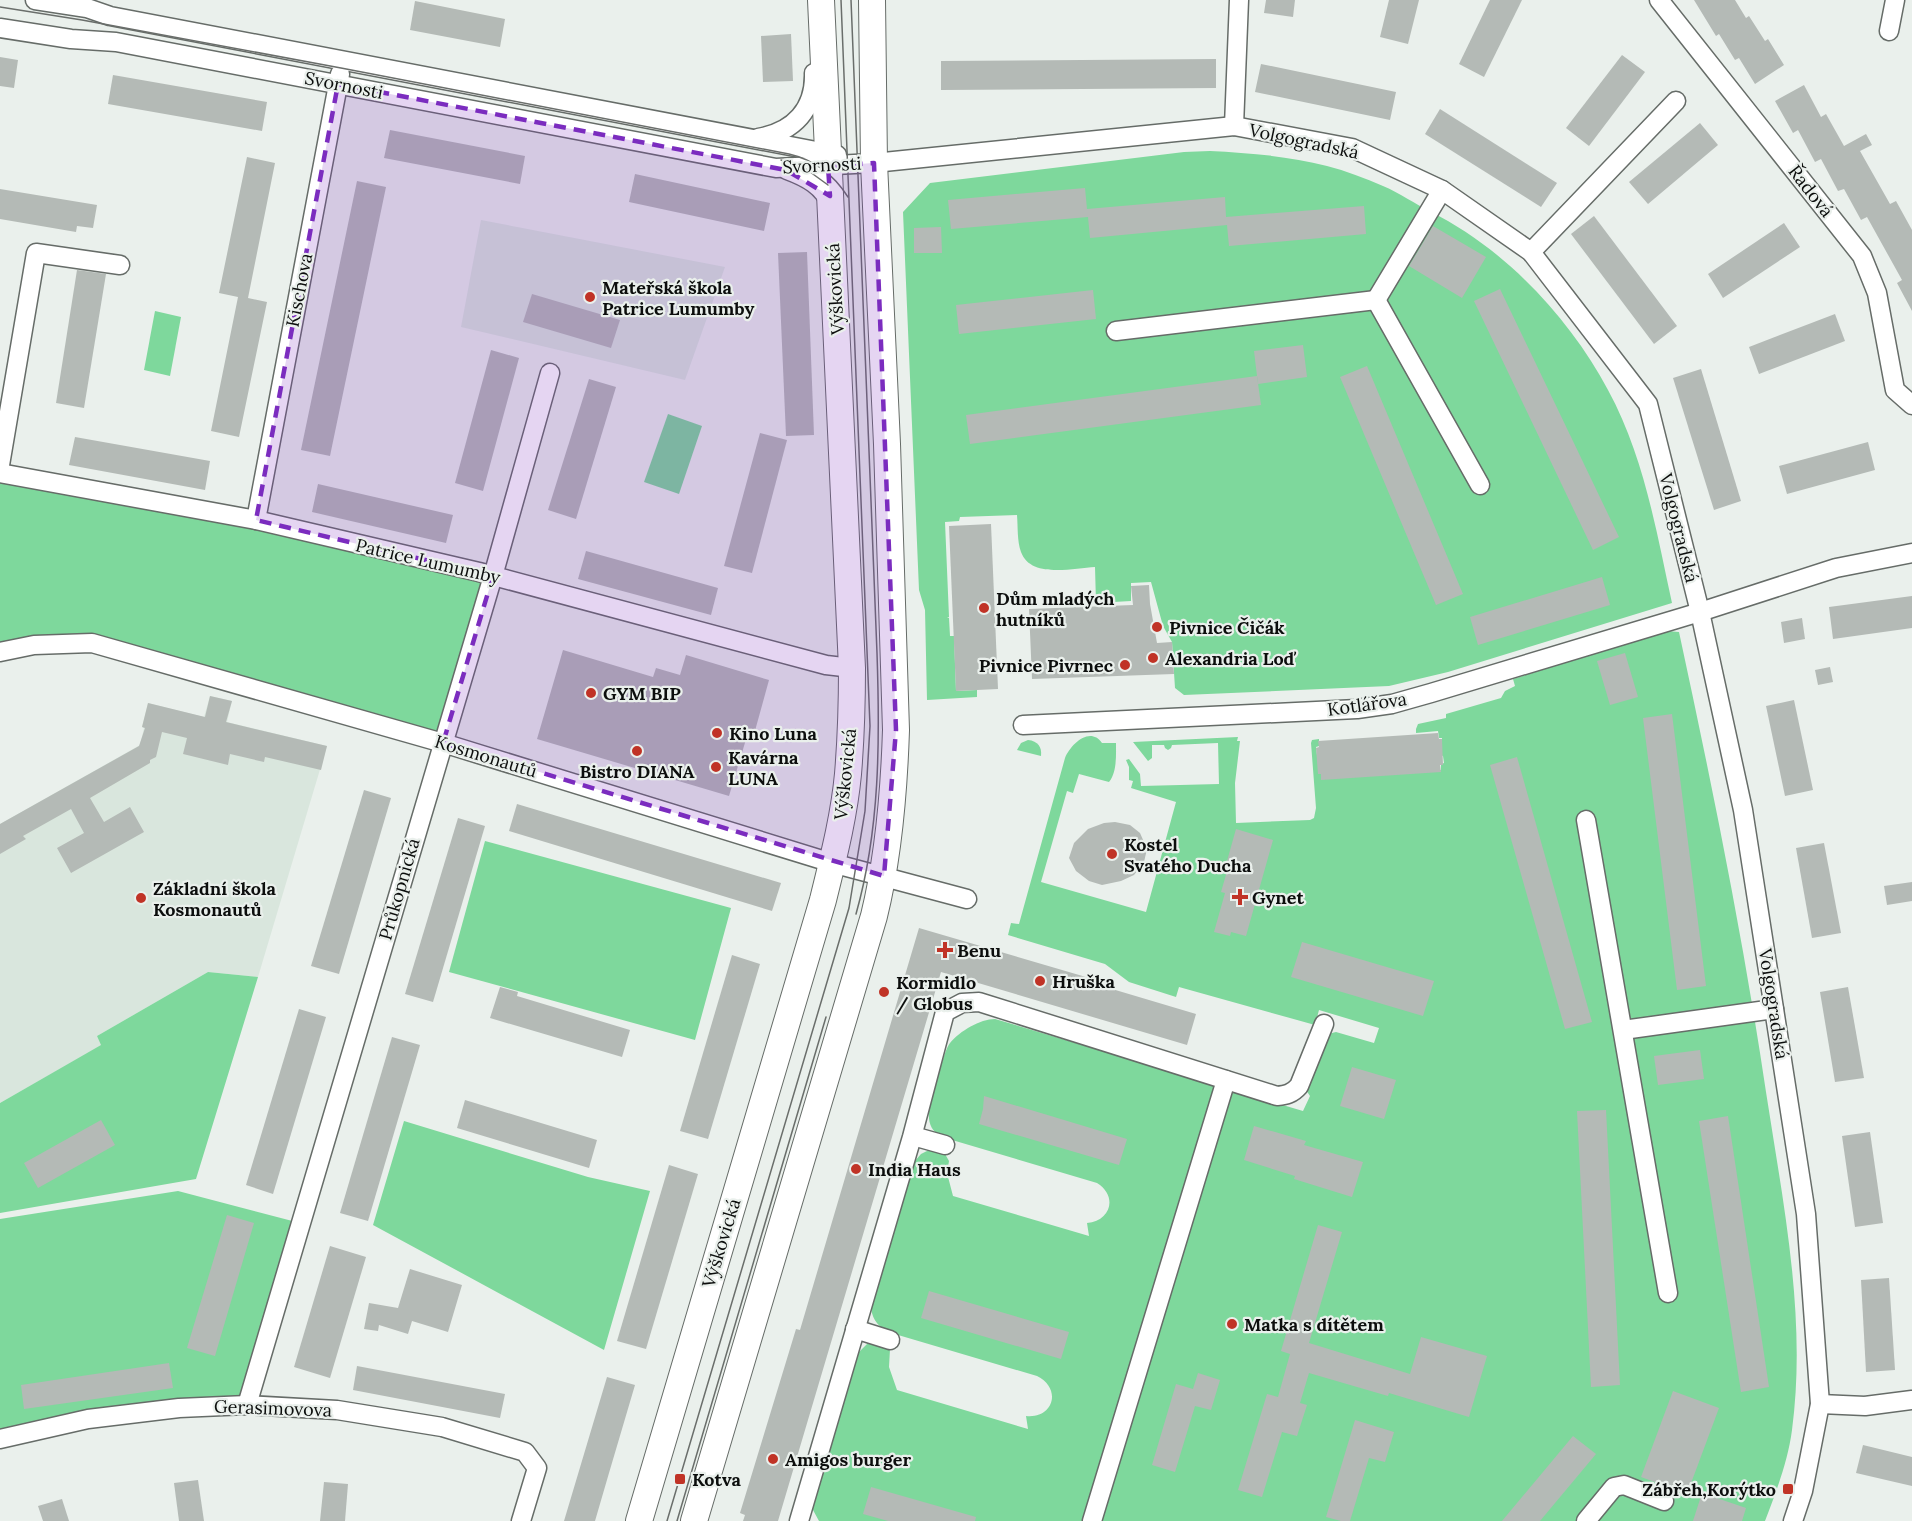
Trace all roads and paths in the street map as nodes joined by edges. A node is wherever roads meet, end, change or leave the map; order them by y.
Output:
1 (35, 0) edge
2 (821, 0) edge
3 (1239, 0) edge
4 (1659, 0) edge
5 (1895, 0) edge
6 (872, 5) edge
7 (0, 28) edge
8 (1889, 31) dead end
9 (823, 40) junction
10 (342, 60) junction
11 (338, 84) junction
12 (1677, 101) dead end
13 (1234, 126) junction
14 (745, 138) junction
15 (828, 159) junction
16 (874, 162) junction
17 (776, 168) junction
18 (1442, 190) junction
19 (831, 207) junction
20 (1531, 252) junction
21 (120, 265) dead end
22 (1376, 300) junction
23 (1116, 331) dead end
24 (550, 373) dead end
25 (1912, 405) edge
26 (0, 465) edge
27 (0, 473) edge
28 (1480, 485) dead end
29 (256, 520) junction
30 (1912, 553) edge
31 (493, 576) junction
32 (1700, 612) junction
33 (0, 652) edge
34 (852, 668) junction
35 (1023, 725) dead end
36 (443, 743) junction
37 (1586, 820) dead end
38 (832, 863) junction
39 (884, 876) junction
40 (967, 899) dead end
41 (1774, 1009) junction
42 (1323, 1024) dead end
43 (1623, 1030) junction
44 (1226, 1080) junction
45 (913, 1136) junction
46 (945, 1145) dead end
47 (1668, 1293) dead end
48 (855, 1329) junction
49 (890, 1340) dead end
50 (1912, 1400) edge
51 (247, 1404) junction
52 (1820, 1404) junction
53 (0, 1439) edge
54 (1664, 1502) dead end
55 (521, 1521) edge
56 (639, 1521) edge
57 (694, 1521) edge
58 (799, 1521) edge
59 (1092, 1521) edge
60 (1586, 1521) edge
61 (1793, 1521) edge

1 - 10 street, Svornosti
2 - 9 street, Výškovická
3 - 13 street
4 - 25 street, Řadová
5 - 8 street
6 - 16 street
7 - 11 street, Svornosti
9 - 14 street
9 - 15 street, Výškovická
10 - 11 street, Kischova
10 - 14 street, Svornosti
11 - 17 street, Svornosti
11 - 29 street, Kischova
12 - 20 street
13 - 16 street, Volgogradská
13 - 18 street, Volgogradská
14 - 15 street, Svornosti
15 - 16 street, Svornosti
15 - 17 street, Svornosti
15 - 19 street, Výškovická
16 - 39 street
17 - 19 street
18 - 20 street, Volgogradská
18 - 22 street
19 - 34 street, Výškovická
20 - 32 street, Volgogradská
21 - 26 street
22 - 23 street
22 - 28 street
24 - 31 street, Průkopnická
27 - 29 street, Patrice Lumumby
29 - 31 street, Patrice Lumumby
30 - 32 street, Kotlářova
31 - 34 street, Patrice Lumumby
31 - 36 street, Průkopnická
32 - 35 street, Kotlářova
32 - 41 street, Volgogradská
33 - 36 street, Kosmonautů
34 - 38 street, Výškovická
36 - 38 street, Kosmonautů
36 - 51 street, Průkopnická
37 - 43 street
38 - 39 street, Kosmonautů
38 - 56 street, Výškovická
39 - 40 street, Kosmonautů
39 - 57 street
41 - 43 street
41 - 52 street, Volgogradská
42 - 44 street
43 - 47 street
44 - 45 street
44 - 59 street
45 - 46 street
45 - 48 street
48 - 49 street
48 - 58 street
50 - 52 street
51 - 53 street, Gerasimovova
51 - 55 street, Gerasimovova
52 - 61 street, Volgogradská
54 - 60 street

